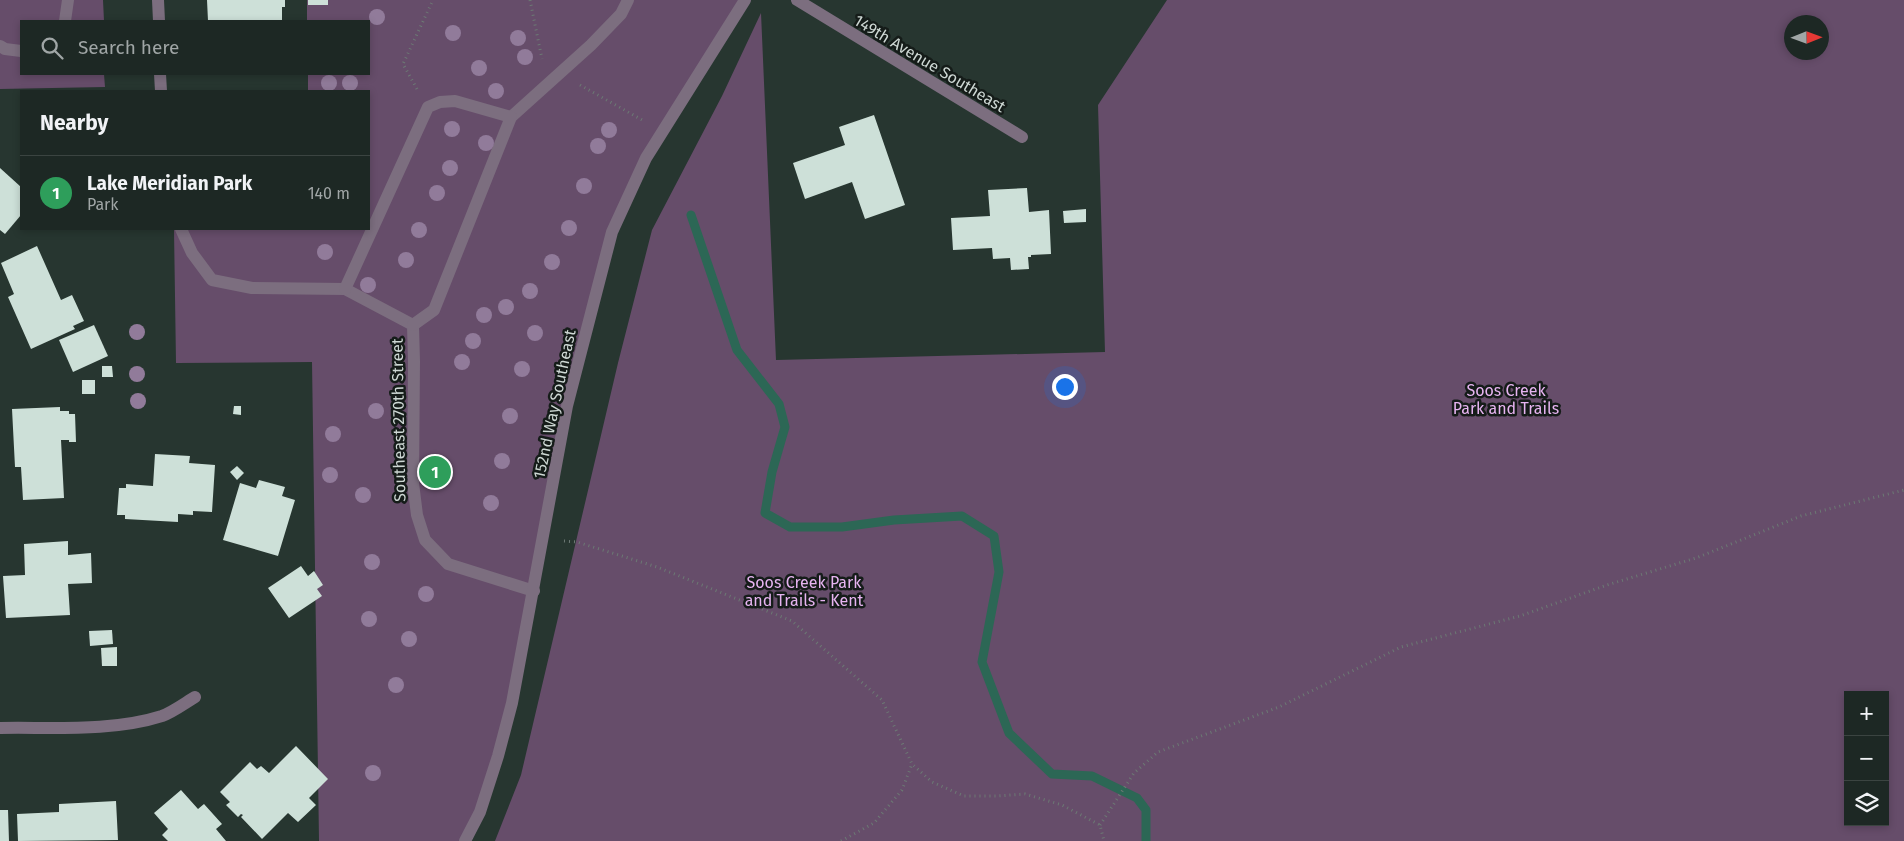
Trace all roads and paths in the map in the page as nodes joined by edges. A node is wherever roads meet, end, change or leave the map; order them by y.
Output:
1 (68, 0) edge
2 (158, 0) edge
3 (433, 0) edge
4 (530, 0) edge
5 (628, 0) edge
6 (745, 0) edge
7 (797, 0) edge
8 (65, 20) edge
9 (158, 20) edge
10 (0, 46) edge
11 (20, 51) edge
12 (542, 60) dead end
13 (559, 74) junction
14 (160, 75) edge
15 (161, 90) edge
16 (428, 107) junction
17 (511, 117) junction
18 (662, 132) junction
19 (1022, 137) dead end
20 (181, 230) edge
21 (345, 289) junction
22 (412, 325) junction
23 (1904, 490) edge
24 (544, 538) junction
25 (534, 591) junction
26 (195, 697) dead end
27 (0, 728) edge
28 (912, 764) junction
29 (1100, 825) junction
30 (465, 841) edge
31 (841, 841) edge
32 (1104, 841) edge

1 - 8 street
2 - 9 street
3 - 16 path
4 - 12 path
5 - 13 street
6 - 18 street, 152nd Way Southeast
7 - 19 street, 149th Avenue Southeast
10 - 11 street
13 - 17 street
13 - 18 path
14 - 15 street
16 - 17 street
16 - 21 street
17 - 22 street
18 - 24 street, 152nd Way Southeast
20 - 21 street, Southeast 270th Street
21 - 22 street, Southeast 270th Street
22 - 25 street, Southeast 270th Street
23 - 29 path
24 - 25 street, 152nd Way Southeast
24 - 28 path
25 - 30 street, 152nd Way Southeast
26 - 27 street
28 - 29 path
28 - 31 path
29 - 32 path

